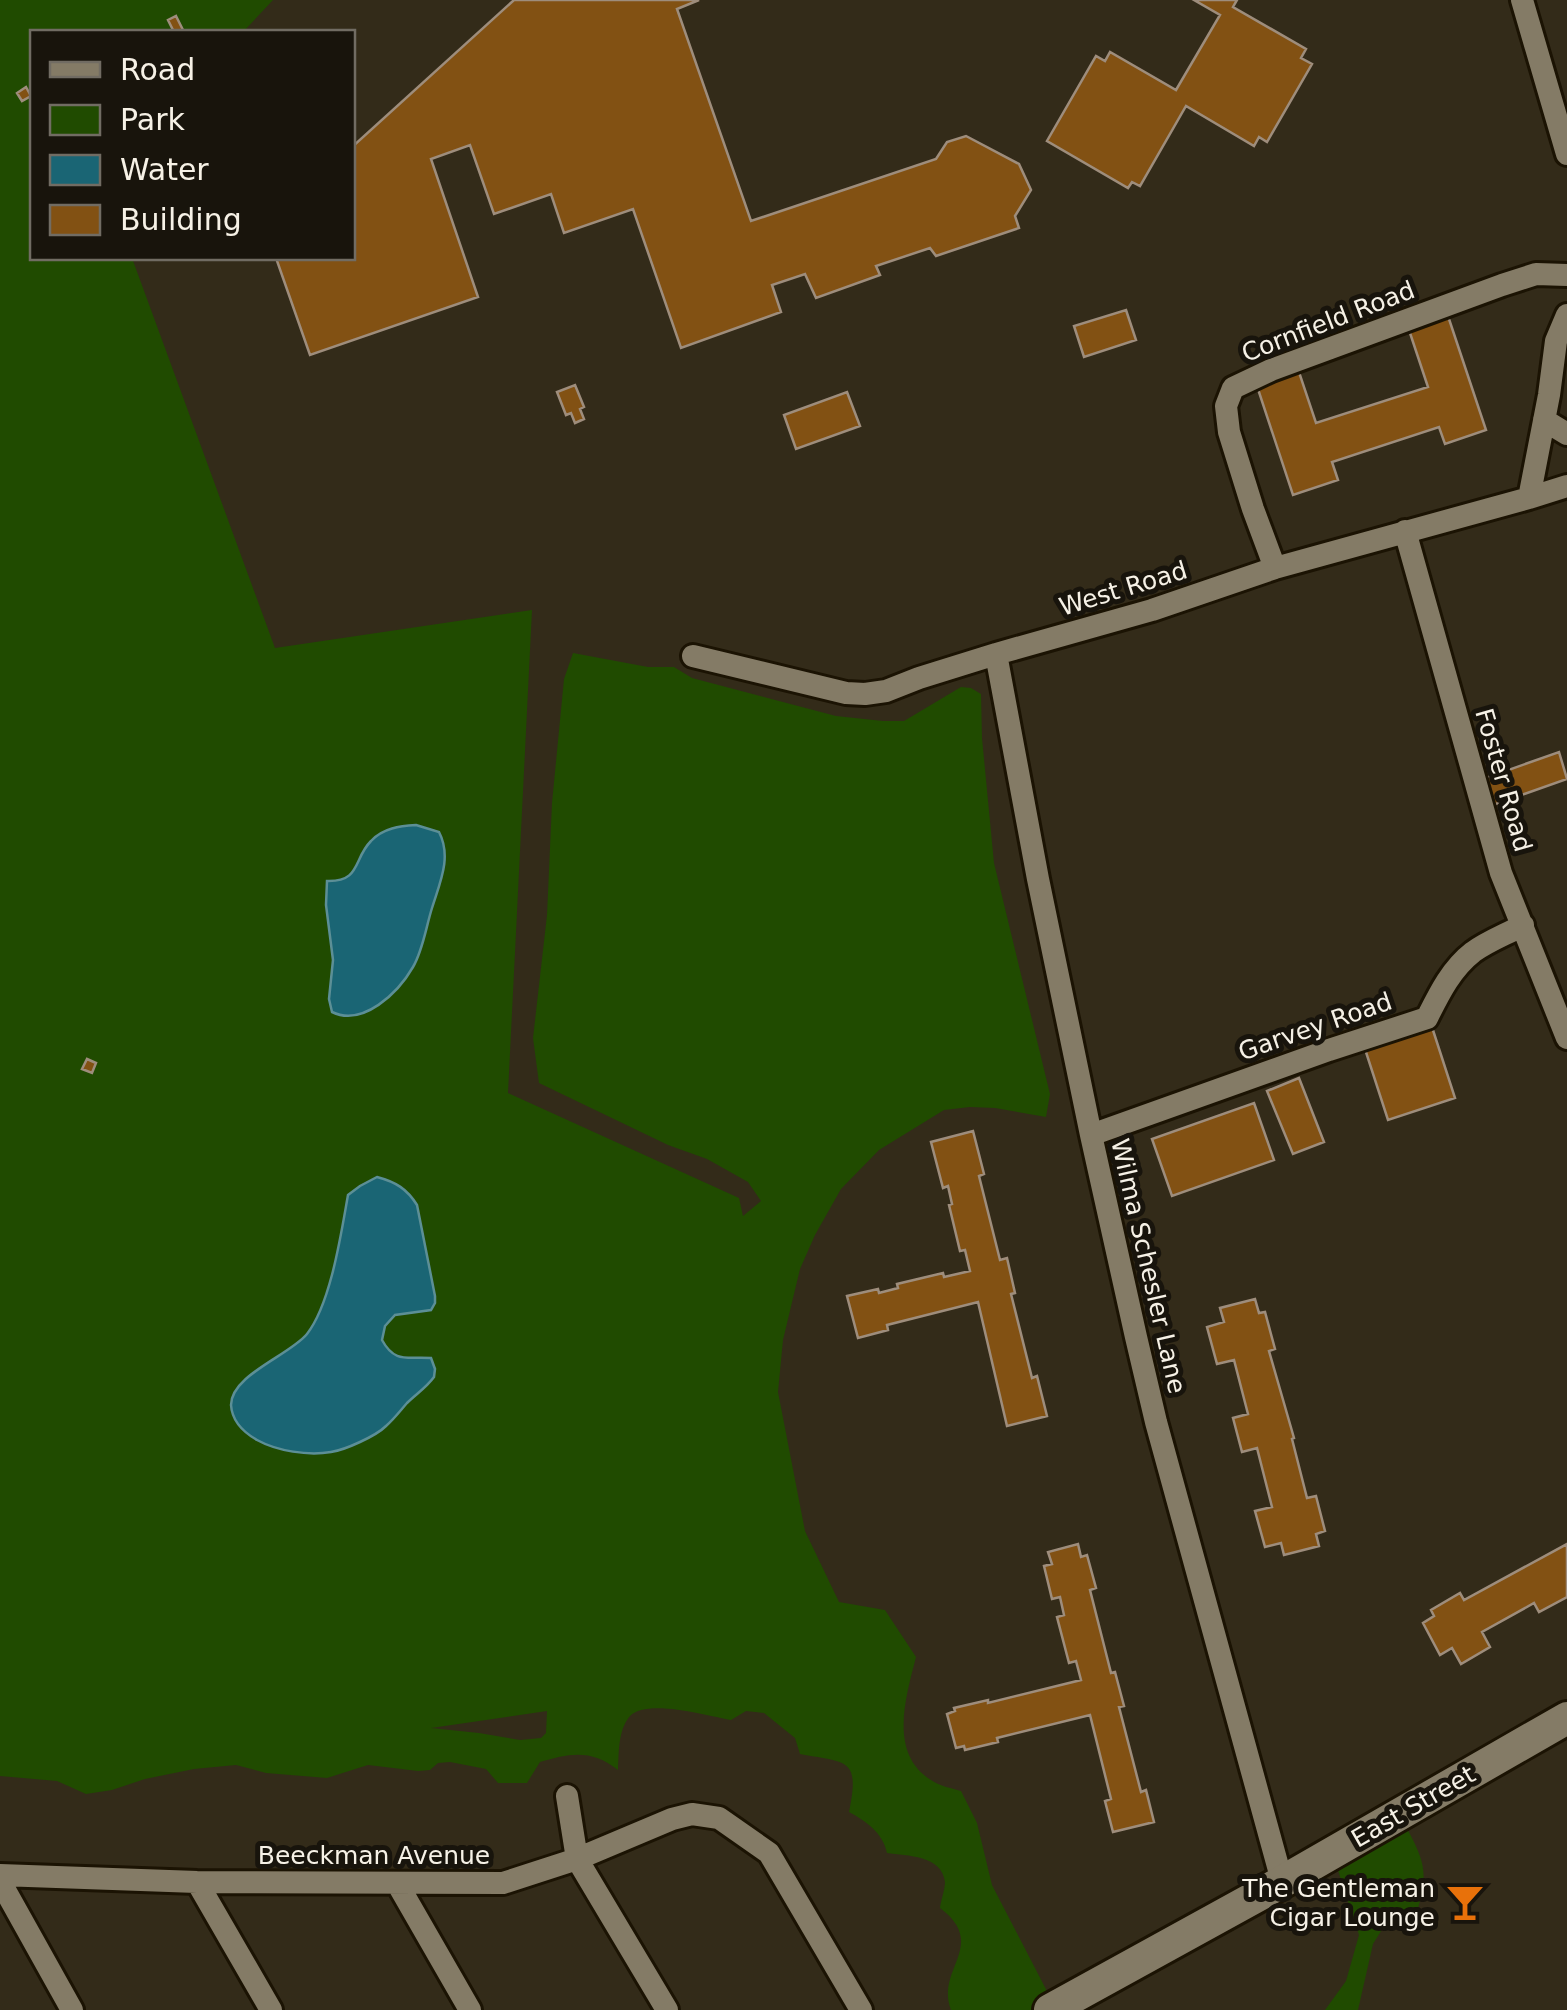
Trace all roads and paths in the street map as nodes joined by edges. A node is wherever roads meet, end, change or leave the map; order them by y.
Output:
1 (1522, 0) edge
2 (1567, 154) edge
3 (1567, 274) edge
4 (1567, 315) edge
5 (1544, 420) junction
6 (1567, 434) edge
7 (1567, 486) edge
8 (1529, 498) junction
9 (1405, 530) junction
10 (1275, 568) junction
11 (996, 654) junction
12 (693, 656) dead end
13 (1523, 925) junction
14 (1567, 1038) edge
15 (1091, 1135) junction
16 (1567, 1718) edge
17 (567, 1796) dead end
18 (577, 1859) junction
19 (0, 1878) edge
20 (197, 1882) junction
21 (397, 1882) junction
22 (1282, 1882) junction
23 (72, 2010) edge
24 (272, 2010) edge
25 (470, 2010) edge
26 (666, 2010) edge
27 (861, 2010) edge
28 (1050, 2010) edge

1 - 2 street
3 - 10 street, Cornfield Road
4 - 5 street
5 - 6 street
5 - 8 street
7 - 8 street, West Road
8 - 9 street, West Road
9 - 10 street, West Road
9 - 13 street, Foster Road
10 - 11 street, West Road
11 - 12 street, West Road
11 - 15 street, Wilma Schesler Lane
13 - 14 street, Foster Road
13 - 15 street, Garvey Road
15 - 22 street, Wilma Schesler Lane
16 - 22 main road, East Street
17 - 18 street
18 - 21 street, Beeckman Avenue
18 - 26 street
18 - 27 street, Beeckman Avenue
19 - 20 street, Beeckman Avenue
19 - 23 street
20 - 21 street, Beeckman Avenue
20 - 24 street
21 - 25 street
22 - 28 main road, East Street

